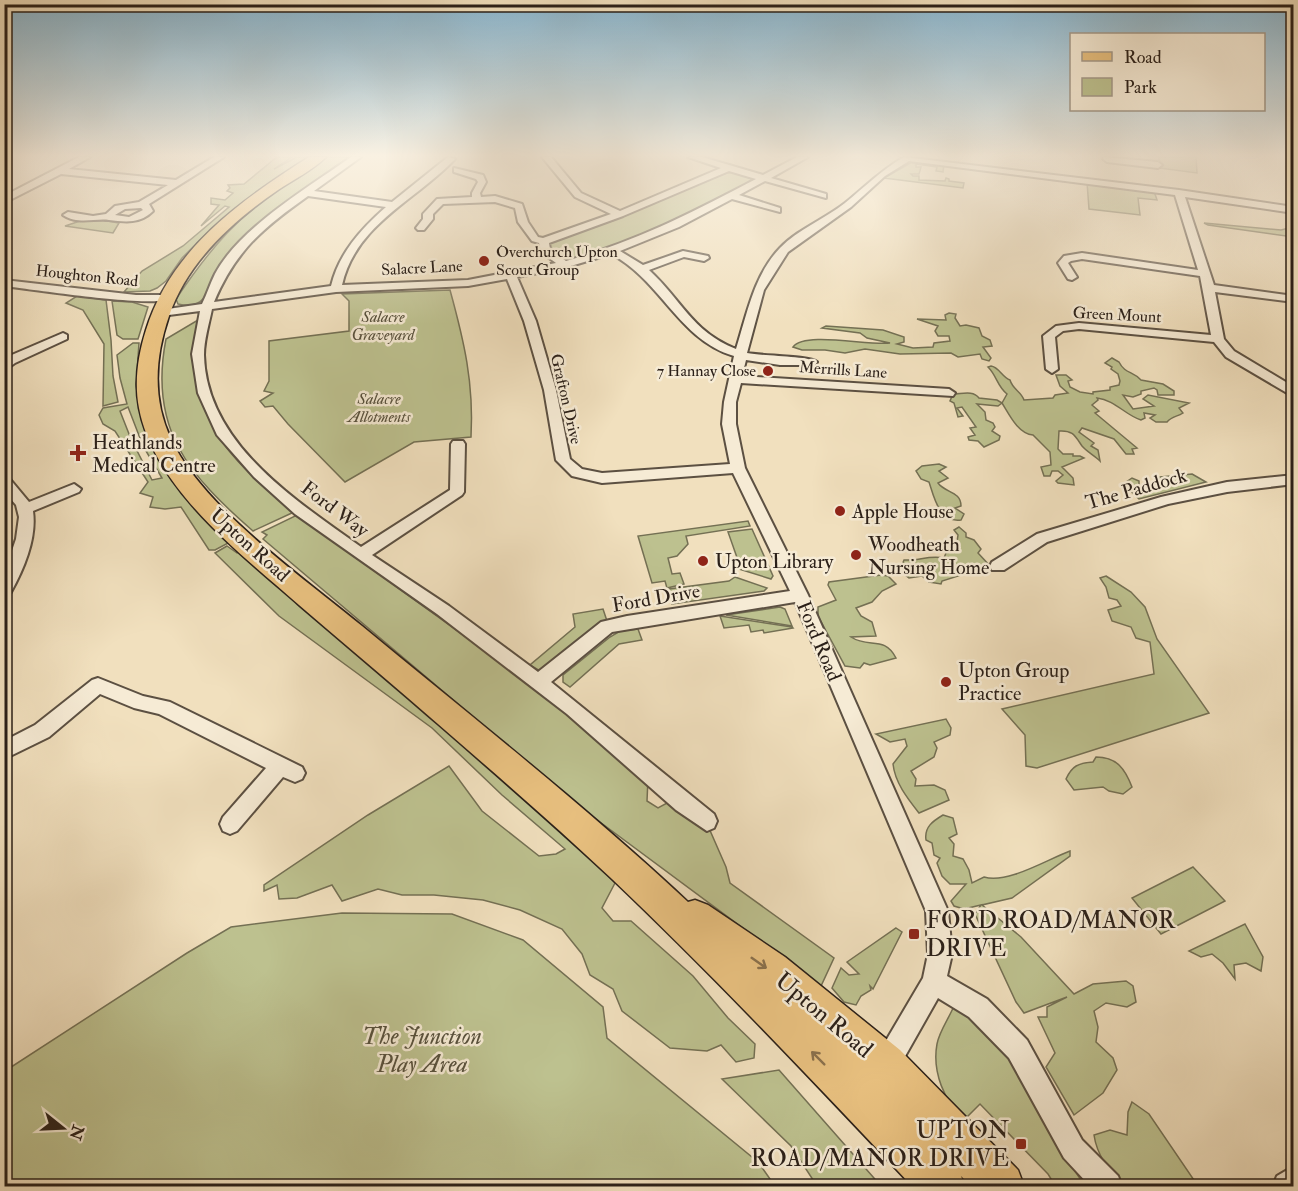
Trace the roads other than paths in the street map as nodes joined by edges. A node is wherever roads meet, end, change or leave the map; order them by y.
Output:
1 (111, 213) edge
2 (239, 213) edge
3 (281, 213) edge
4 (387, 213) edge
5 (429, 213) edge
6 (521, 213) edge
7 (616, 213) edge
8 (623, 213) edge
9 (700, 213) edge
10 (838, 213) edge
11 (1185, 213) edge
12 (620, 214) junction
13 (68, 216) dead end
14 (434, 229) dead end
15 (544, 241) junction
16 (612, 251) junction
17 (704, 258) dead end
18 (564, 265) junction
19 (643, 269) junction
20 (1205, 274) junction
21 (511, 276) junction
22 (1072, 278) dead end
23 (4, 283) edge
24 (1209, 288) junction
25 (336, 289) junction
26 (1293, 300) edge
27 (164, 306) junction
28 (207, 306) junction
29 (63, 337) dead end
30 (1218, 339) junction
31 (741, 354) junction
32 (7, 361) edge
33 (811, 362) dead end
34 (1052, 369) dead end
35 (735, 379) junction
36 (949, 393) dead end
37 (1293, 393) edge
38 (458, 444) dead end
39 (738, 468) junction
40 (1293, 479) edge
41 (4, 481) edge
42 (74, 489) dead end
43 (25, 509) junction
44 (361, 555) junction
45 (998, 566) dead end
46 (4, 590) edge
47 (800, 595) junction
48 (538, 682) junction
49 (4, 750) edge
50 (707, 821) dead end
51 (230, 824) dead end
52 (626, 869) junction
53 (934, 982) junction
54 (885, 1065) junction
55 (859, 1100) junction
56 (1293, 1180) edge
57 (944, 1186) edge
58 (1002, 1186) edge
59 (1108, 1186) edge
60 (1287, 1186) edge

1 - 13 street
2 - 27 main road, Upton Road
3 - 28 street, Ford Way
4 - 25 street
5 - 14 street
6 - 15 street
7 - 12 street
8 - 12 street
9 - 16 street, Salacre Lane
10 - 31 street, Ford Road
11 - 20 street
12 - 15 street
15 - 18 street
16 - 18 street, Salacre Lane
16 - 19 street
17 - 19 street
18 - 21 street, Salacre Lane
19 - 31 street
20 - 22 street
20 - 24 street
21 - 25 street, Salacre Lane
21 - 39 street, Grafton Drive
23 - 27 street, Houghton Road
24 - 26 street
24 - 30 street
25 - 28 street, Salacre Lane
27 - 28 street, Salacre Lane
27 - 52 main road, Upton Road
28 - 44 street, Ford Way
29 - 32 street
30 - 34 street, Green Mount
30 - 37 street
31 - 33 street
31 - 35 street, Ford Road
35 - 36 street, Merrills Lane
35 - 39 street, Ford Road
38 - 44 street
39 - 47 street, Ford Road
40 - 45 street, The Paddock
41 - 43 street
42 - 43 street
43 - 46 street
44 - 48 street, Ford Way
47 - 48 street, Ford Drive
47 - 53 street, Ford Road
48 - 50 street, Ford Way
49 - 51 street
52 -> 54 main road, Upton Road
55 -> 52 main road, Upton Road
53 - 54 street, Ford Road
53 - 59 street
54 - 55 street, Ford Road
54 - 58 main road, Upton Road
55 - 57 main road, Upton Road
56 - 60 street

